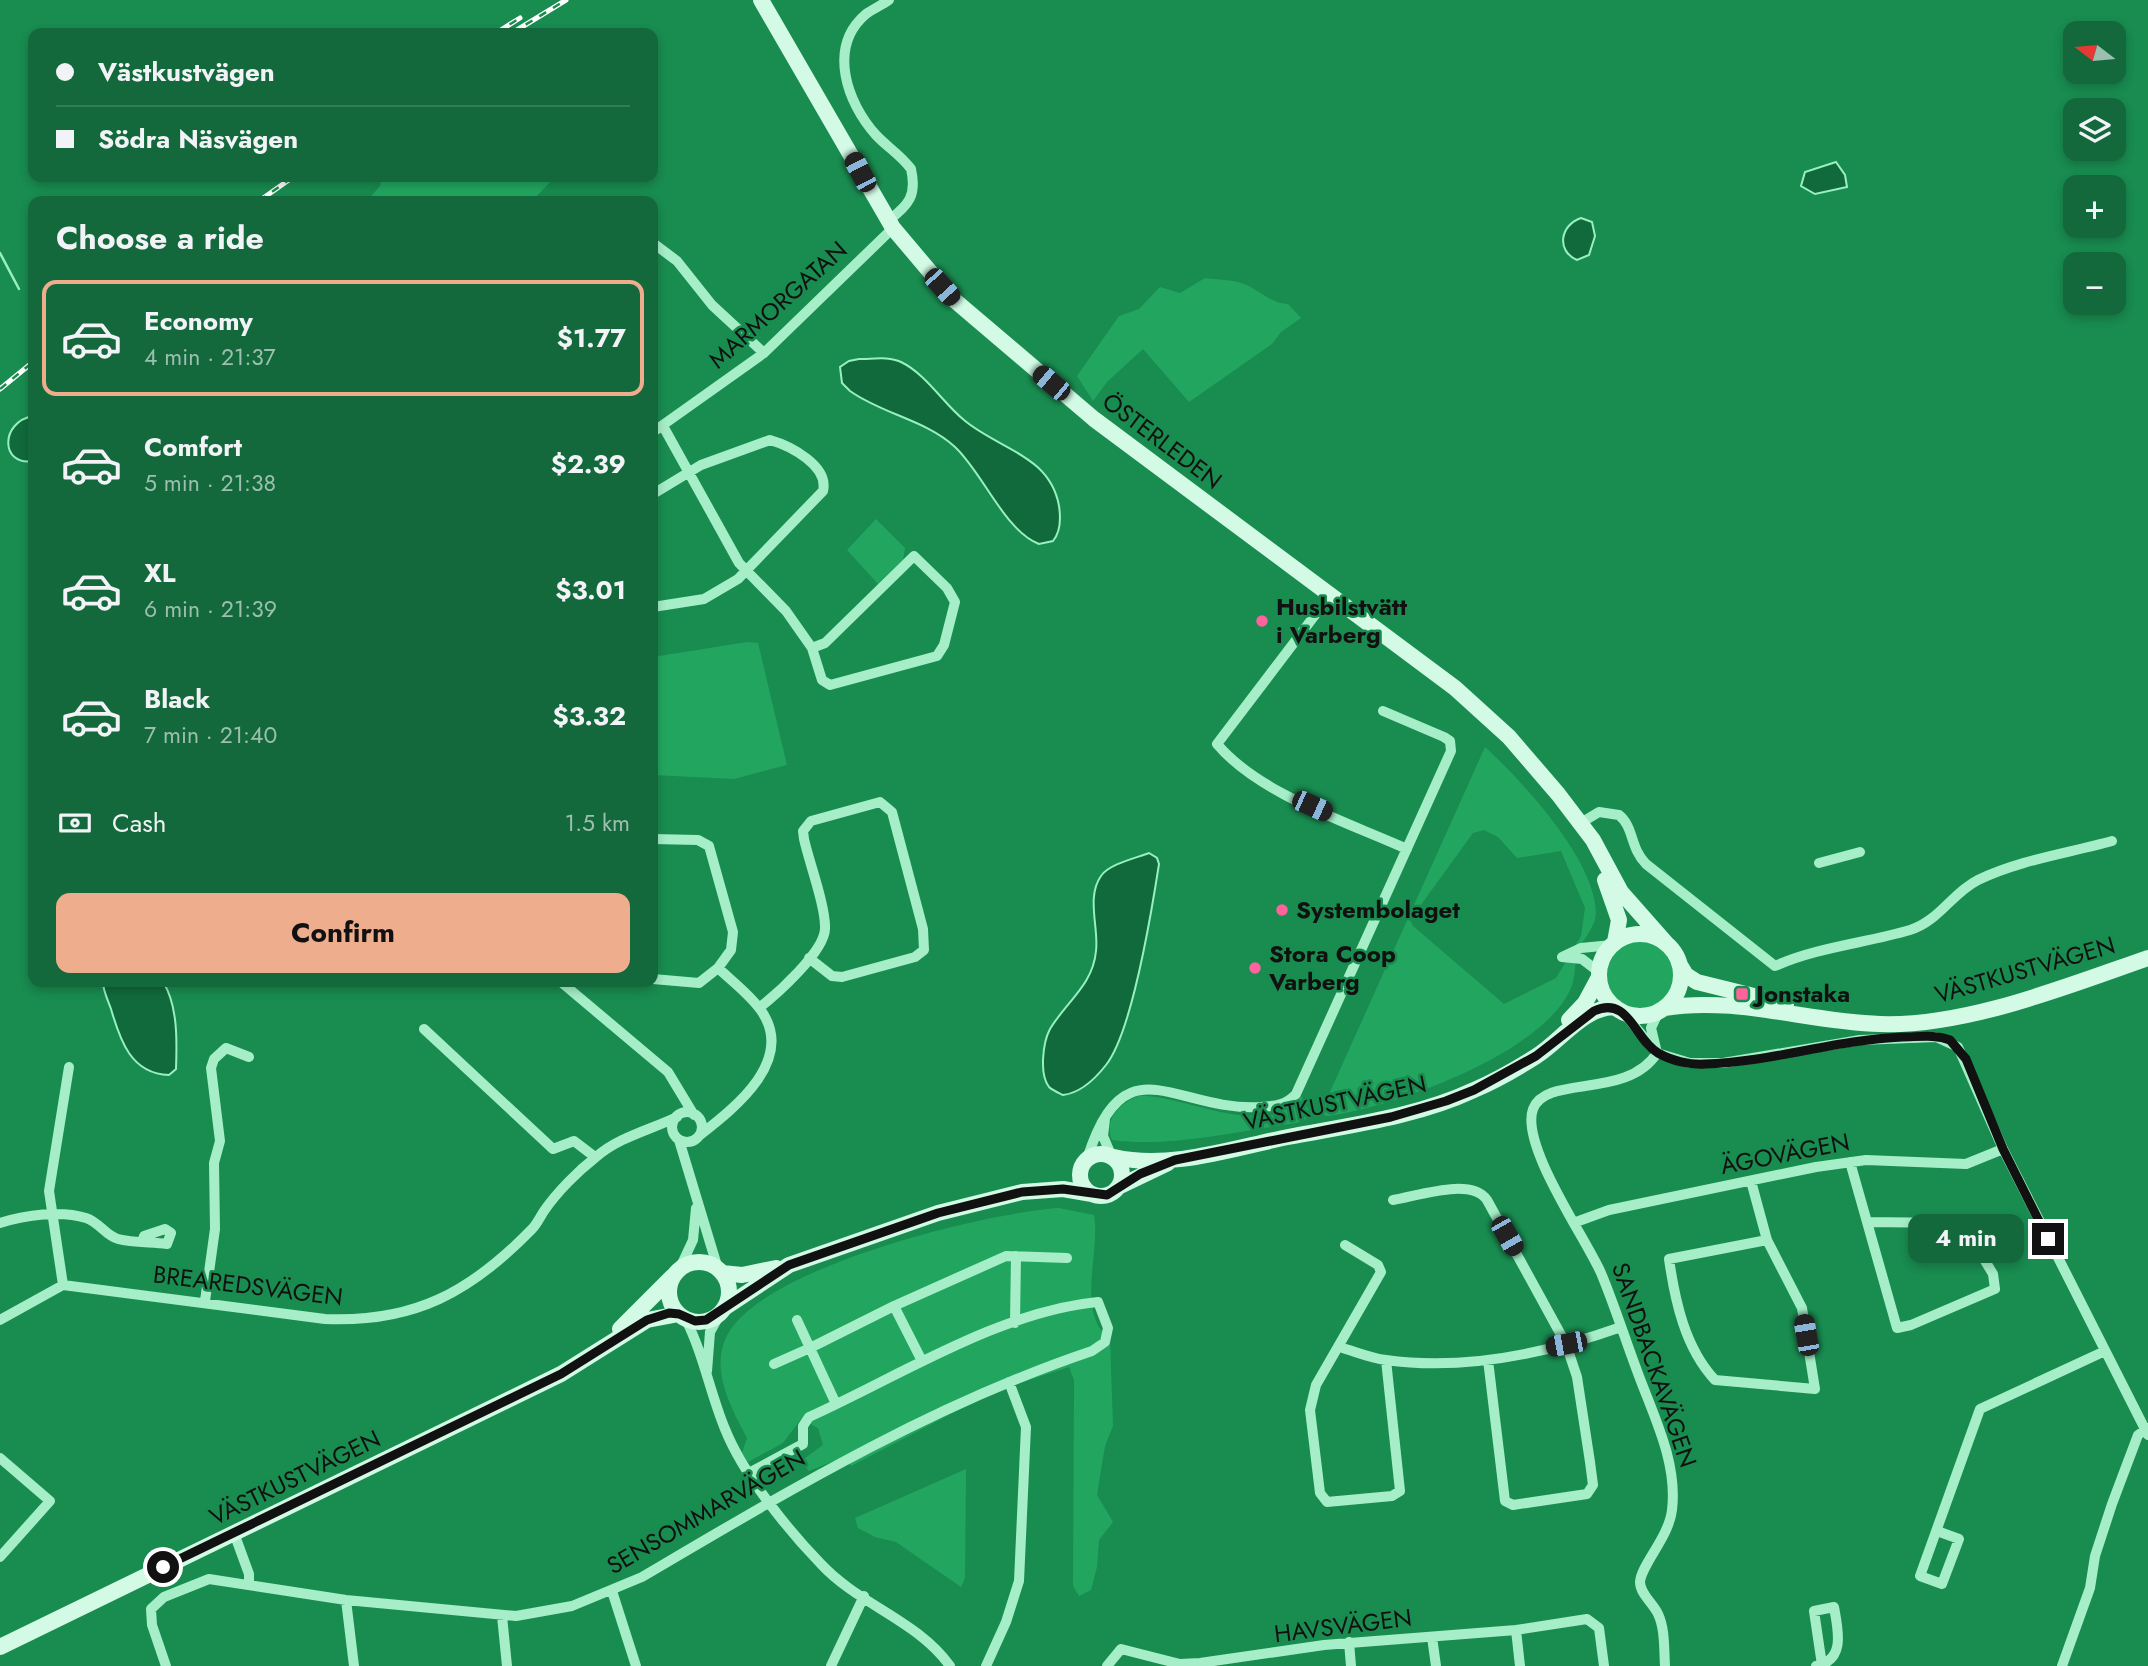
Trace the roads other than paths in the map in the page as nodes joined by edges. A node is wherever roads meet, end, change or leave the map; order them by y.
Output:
1 (761, 0) edge
2 (889, 0) edge
3 (891, 224) junction
4 (658, 247) edge
5 (764, 353) junction
6 (663, 426) junction
7 (658, 429) edge
8 (689, 472) junction
9 (658, 491) edge
10 (746, 572) junction
11 (1331, 594) junction
12 (658, 606) edge
13 (812, 648) junction
14 (1384, 711) dead end
15 (1579, 824) junction
16 (658, 839) edge
17 (2112, 841) dead end
18 (1407, 849) junction
19 (1860, 852) dead end
20 (1819, 863) dead end
21 (1614, 943) junction
22 (1666, 943) junction
23 (2148, 956) edge
24 (809, 958) junction
25 (1680, 965) junction
26 (718, 968) junction
27 (1599, 975) junction
28 (658, 979) edge
29 (567, 987) edge
30 (759, 1008) junction
31 (1661, 1009) junction
32 (1619, 1010) junction
33 (424, 1029) dead end
34 (1657, 1053) junction
35 (249, 1057) dead end
36 (69, 1067) dead end
37 (1499, 1077) junction
38 (681, 1092) junction
39 (1107, 1112) junction
40 (695, 1115) junction
41 (724, 1115) junction
42 (678, 1116) junction
43 (643, 1131) junction
44 (697, 1137) junction
45 (678, 1139) junction
46 (2003, 1149) junction
47 (1112, 1156) junction
48 (595, 1157) junction
49 (1085, 1160) junction
50 (1175, 1160) junction
51 (1850, 1162) junction
52 (691, 1172) junction
53 (1751, 1181) junction
54 (1120, 1186) junction
55 (1022, 1192) junction
56 (1092, 1194) junction
57 (696, 1195) junction
58 (1393, 1200) dead end
59 (51, 1215) junction
60 (1576, 1222) junction
61 (1869, 1222) junction
62 (0, 1223) edge
63 (1767, 1240) junction
64 (142, 1242) dead end
65 (1345, 1245) dead end
66 (1016, 1256) junction
67 (1067, 1258) dead end
68 (789, 1265) junction
69 (720, 1271) junction
70 (677, 1273) junction
71 (62, 1285) junction
72 (205, 1301) junction
73 (894, 1306) junction
74 (722, 1310) junction
75 (682, 1316) junction
76 (0, 1320) edge
77 (797, 1320) dead end
78 (1015, 1323) junction
79 (1621, 1327) junction
80 (1566, 1344) junction
81 (607, 1345) junction
82 (1339, 1347) junction
83 (810, 1348) junction
84 (2105, 1351) junction
85 (1386, 1360) junction
86 (1488, 1360) junction
87 (922, 1361) junction
88 (774, 1364) dead end
89 (707, 1377) junction
90 (1009, 1382) junction
91 (836, 1404) junction
92 (2147, 1431) edge
93 (0, 1458) edge
94 (749, 1473) junction
95 (770, 1501) junction
96 (1937, 1531) junction
97 (234, 1533) junction
98 (0, 1557) edge
99 (249, 1584) junction
100 (612, 1591) junction
101 (864, 1596) junction
102 (346, 1600) junction
103 (502, 1616) junction
104 (1516, 1630) junction
105 (1432, 1637) junction
106 (1349, 1642) junction
107 (0, 1647) edge
108 (1267, 1661) edge
109 (1819, 1665) edge
110 (166, 1666) edge
111 (354, 1666) edge
112 (508, 1666) edge
113 (636, 1666) edge
114 (831, 1666) edge
115 (950, 1666) edge
116 (986, 1666) edge
117 (1107, 1666) edge
118 (1351, 1666) edge
119 (1436, 1666) edge
120 (1520, 1666) edge
121 (1604, 1666) edge
122 (1665, 1666) edge
123 (2062, 1666) edge

1 - 3 main road, ÖSTERLEDEN
2 - 3 street, MARMORGATAN
3 - 5 street, MARMORGATAN
3 - 11 main road, ÖSTERLEDEN
4 - 5 street
5 - 6 street, MARMORGATAN
6 - 7 street, MARMORGATAN
6 - 8 street
8 - 9 street
8 - 10 street
8 - 10 street
10 - 12 street
10 - 13 street
11 - 15 main road, ÖSTERLEDEN
11 - 18 street
13 - 13 street
14 - 18 street
15 - 17 street
15 - 21 main road, ÖSTERLEDEN
15 - 22 main road, ÖSTERLEDEN
16 - 26 street
18 - 39 street
19 - 20 street
21 - 22 main road
21 - 27 main road
21 - 27 street
22 - 25 main road
23 - 25 main road, VÄSTKUSTVÄGEN
23 - 31 main road, VÄSTKUSTVÄGEN
24 - 24 street
24 - 30 street
25 - 31 main road
26 - 28 street
26 - 30 street
27 - 32 main road
27 - 37 main road, VÄSTKUSTVÄGEN
29 - 38 street
30 - 41 street
31 - 32 main road
31 - 34 street
32 - 34 street
32 - 37 main road, VÄSTKUSTVÄGEN
33 - 48 street
34 - 46 street
34 - 60 street, SANDBACKAVÄGEN
35 - 72 street
36 - 59 street
37 - 50 main road, VÄSTKUSTVÄGEN
38 - 40 street
38 - 42 street
39 - 47 street
39 - 49 street
40 - 41 street
40 - 42 street
40 - 44 street
41 - 44 street
42 - 43 street, BREAREDSVÄGEN
42 - 45 street
43 - 45 street
43 - 48 street, BREAREDSVÄGEN
44 - 45 street
44 - 52 street
45 - 52 street
46 - 51 street, ÄGOVÄGEN
46 - 84 street
47 - 49 main road, VÄSTKUSTVÄGEN
47 - 50 main road, VÄSTKUSTVÄGEN
47 - 54 main road
48 - 72 street, BREAREDSVÄGEN
49 - 55 main road, VÄSTKUSTVÄGEN
49 - 56 main road
50 - 54 main road, VÄSTKUSTVÄGEN
51 - 53 street, ÄGOVÄGEN
51 - 61 street
52 - 57 street
53 - 60 street, ÄGOVÄGEN
53 - 63 street
54 - 56 main road, VÄSTKUSTVÄGEN
55 - 56 main road, VÄSTKUSTVÄGEN
55 - 68 main road, VÄSTKUSTVÄGEN
57 - 69 street
57 - 70 street
58 - 80 street
59 - 62 street
59 - 64 street
59 - 71 street
60 - 79 street, SANDBACKAVÄGEN
61 - 61 street
63 - 63 street
65 - 82 street
66 - 67 street
66 - 73 street
66 - 78 street
68 - 69 main road, VÄSTKUSTVÄGEN
68 - 74 main road, VÄSTKUSTVÄGEN
69 - 70 main road
69 - 74 main road
70 - 75 main road
70 - 81 main road, VÄSTKUSTVÄGEN
71 - 72 street, BREAREDSVÄGEN
71 - 76 street
73 - 83 street
73 - 87 street
74 - 75 main road
74 - 89 street
75 - 81 main road, VÄSTKUSTVÄGEN
75 - 89 street
77 - 83 street
78 - 87 street
78 - 90 street, SENSOMMARVÄGEN
79 - 80 street
79 - 122 street, SANDBACKAVÄGEN
80 - 86 street
80 - 86 street
81 - 97 main road, VÄSTKUSTVÄGEN
82 - 85 street
82 - 85 street
83 - 88 street
83 - 91 street
84 - 92 street
84 - 96 street
85 - 86 street
87 - 91 street
89 - 94 street
90 - 95 street, SENSOMMARVÄGEN
90 - 116 street
91 - 94 street
92 - 123 street
93 - 98 street
94 - 95 street
95 - 100 street, SENSOMMARVÄGEN
95 - 101 street
96 - 96 street
97 - 99 street
97 - 107 main road, VÄSTKUSTVÄGEN
99 - 102 street, SENSOMMARVÄGEN
99 - 110 street, SENSOMMARVÄGEN
100 - 103 street, SENSOMMARVÄGEN
100 - 113 street
101 - 114 street
101 - 115 street
102 - 103 street, SENSOMMARVÄGEN
102 - 111 street
103 - 112 street
104 - 105 street, HAVSVÄGEN
104 - 120 street
104 - 121 street, HAVSVÄGEN
105 - 106 street, HAVSVÄGEN
105 - 119 street
106 - 108 street, HAVSVÄGEN
106 - 118 street
108 - 117 street, HAVSVÄGEN
109 - 109 street

